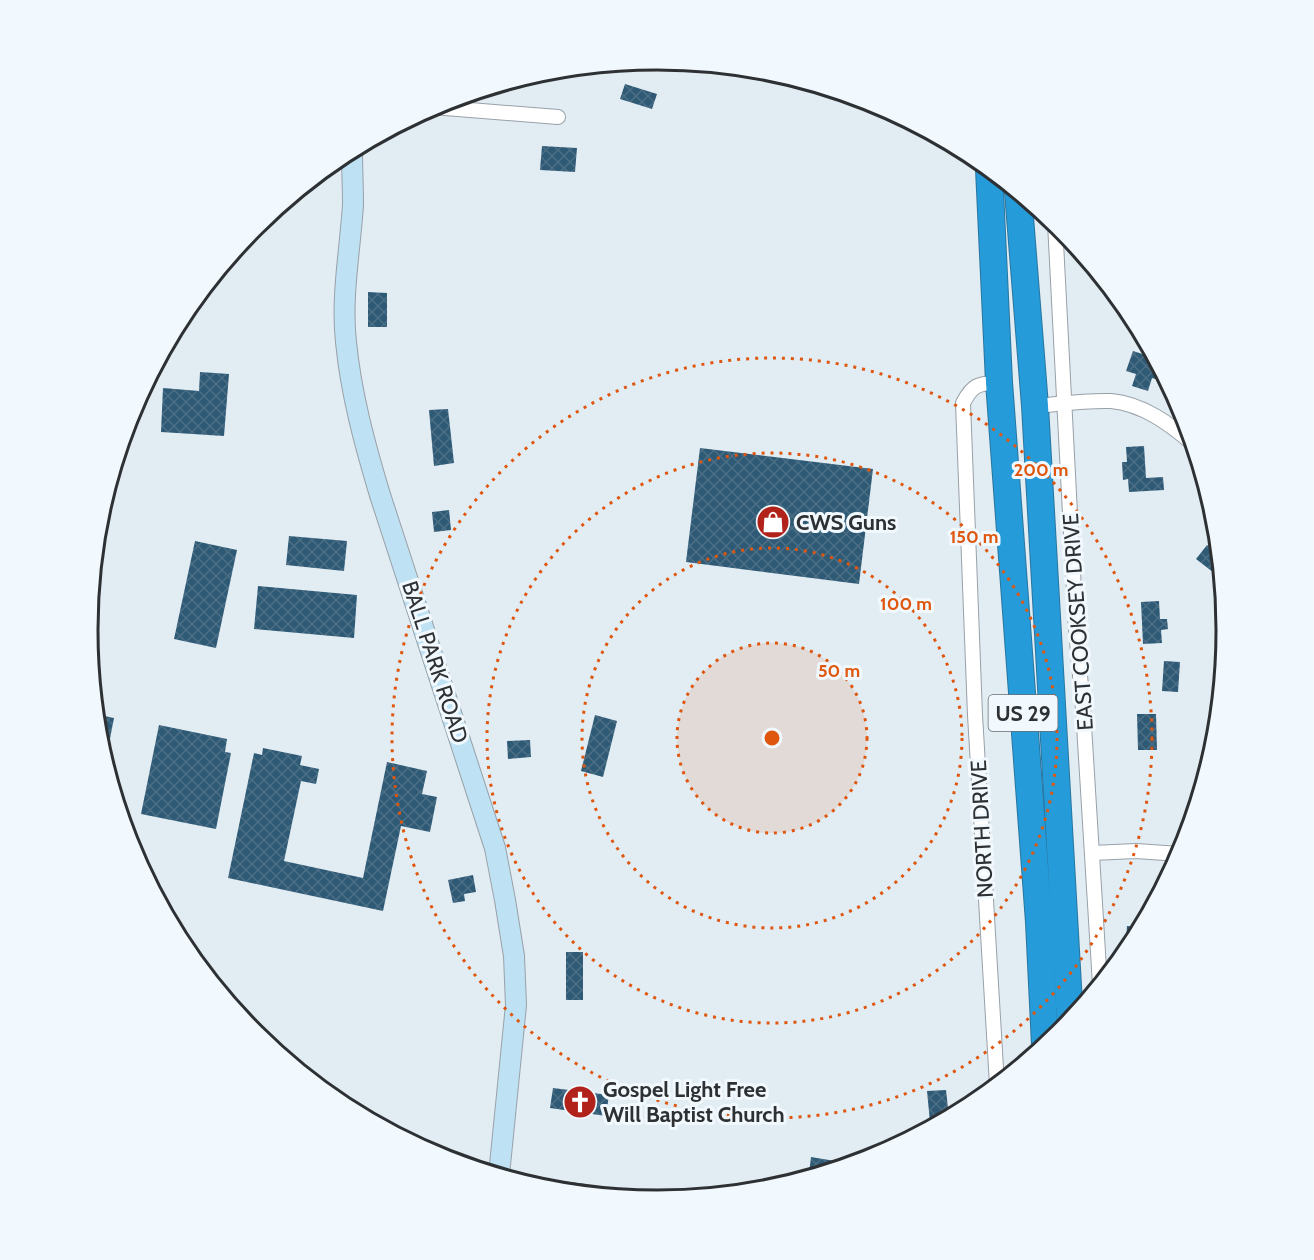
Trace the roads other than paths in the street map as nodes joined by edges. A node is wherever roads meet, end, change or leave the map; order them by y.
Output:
1 (454, 109) edge
2 (558, 117) dead end
3 (352, 161) edge
4 (990, 180) edge
5 (1019, 203) edge
6 (1056, 237) edge
7 (999, 382) junction
8 (1066, 404) junction
9 (1035, 406) junction
10 (1181, 433) edge
11 (1092, 853) junction
12 (1170, 853) edge
13 (1099, 973) edge
14 (1069, 1008) edge
15 (1044, 1034) edge
16 (996, 1075) edge
17 (500, 1167) edge

1 - 2 street
3 - 17 street, BALL PARK ROAD
4 - 7 highway, US 29
5 - 9 highway, US 29
6 - 8 street, EAST COOKSEY DRIVE
7 - 15 highway, US 29
7 - 16 street, NORTH DRIVE
8 - 9 street
8 - 10 street
8 - 11 street, EAST COOKSEY DRIVE
9 - 14 highway, US 29
11 - 12 street
11 - 13 street, EAST COOKSEY DRIVE

